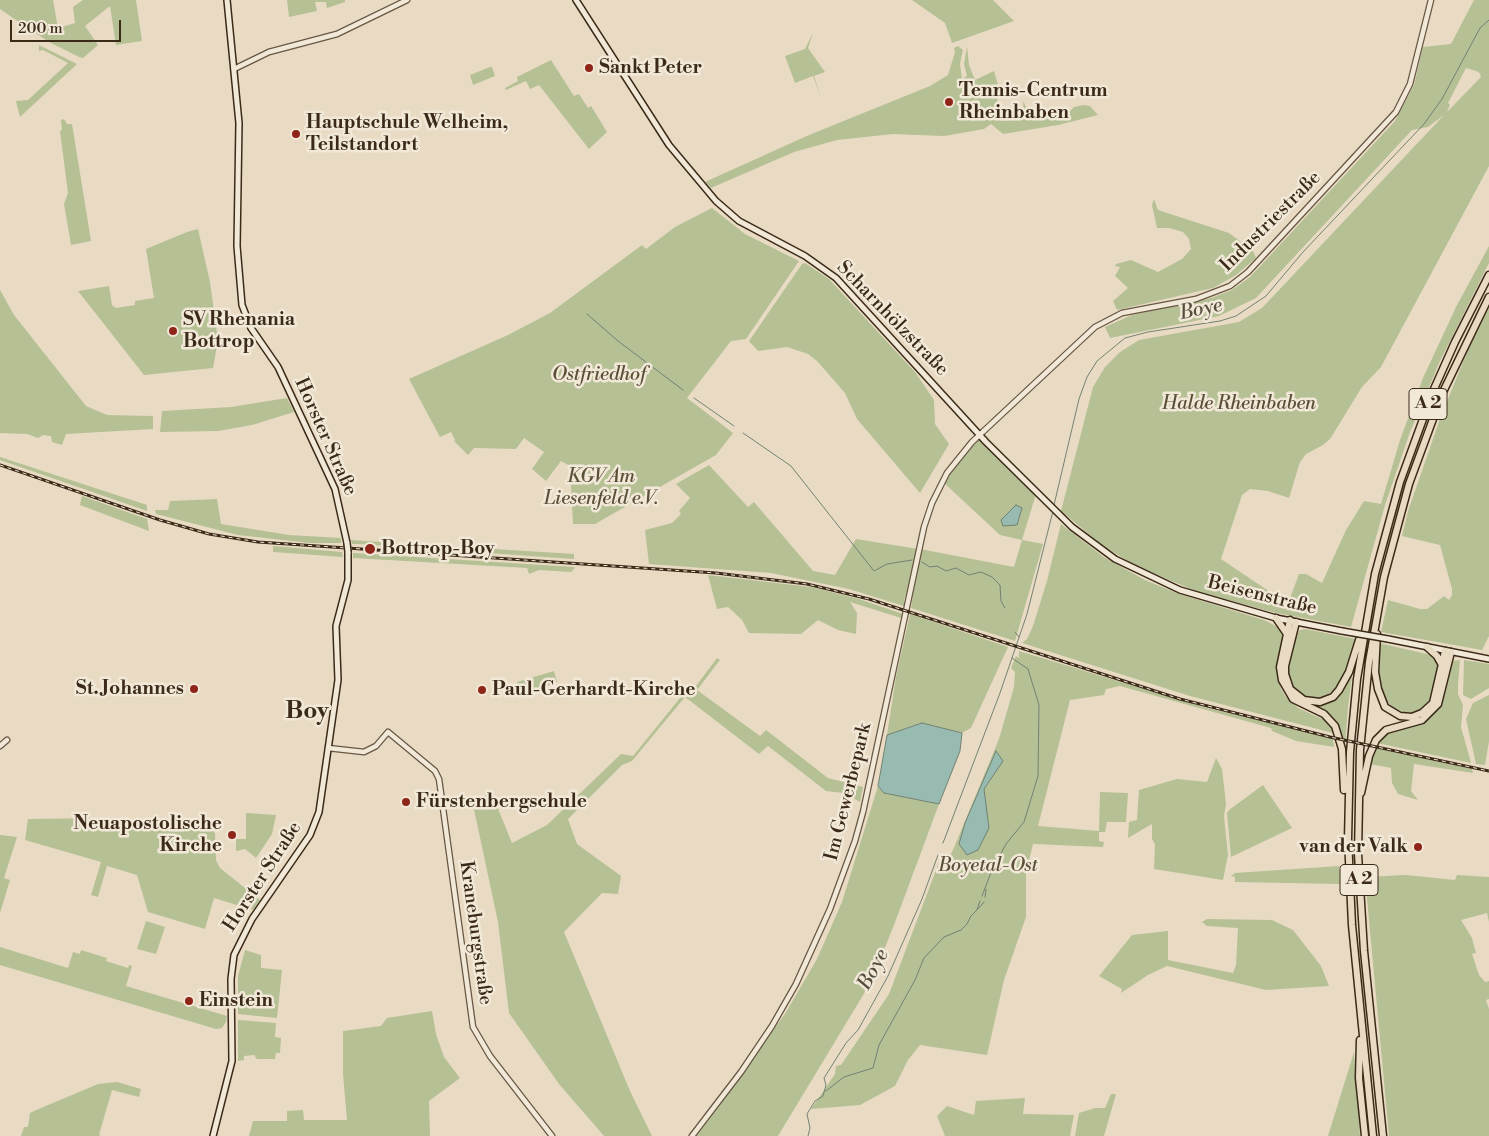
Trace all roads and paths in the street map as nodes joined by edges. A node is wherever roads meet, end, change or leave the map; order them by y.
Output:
1 (226, 0) edge
2 (407, 0) edge
3 (576, 0) edge
4 (1431, 0) edge
5 (234, 69) junction
6 (1489, 275) edge
7 (1489, 297) edge
8 (980, 435) junction
9 (1053, 509) joint
10 (1377, 614) junction
11 (1276, 618) junction
12 (1293, 621) junction
13 (1364, 630) junction
14 (1287, 634) junction
15 (1427, 647) junction
16 (1451, 652) junction
17 (1489, 659) edge
18 (1442, 666) junction
19 (8, 740) dead end
20 (0, 746) edge
21 (328, 748) junction
22 (1358, 809) junction
23 (1348, 810) junction
24 (1362, 1018) junction
25 (213, 1136) edge
26 (552, 1136) edge
27 (692, 1136) edge
28 (1365, 1136) edge
29 (1373, 1136) edge
30 (1383, 1136) edge

1 - 5 main road, Horster Straße
2 - 5 street
3 - 8 main road, Scharnhölzstraße
4 - 8 street, Industriestraße
5 - 21 main road, Horster Straße, bridge
6 - 13 highway, A 2
7 - 10 highway, A 2
8 - 9 main road, Scharnhölzstraße
8 - 27 street, Im Gewerbepark
9 - 11 main road, Beisenstraße
10 - 18 highway
10 - 22 highway, A 2
11 - 12 main road, Beisenstraße
11 - 14 highway
12 - 13 highway
12 - 14 highway
12 - 15 main road, Beisenstraße, bridge
13 - 23 highway, A 2
14 - 23 highway
15 - 16 main road, Beisenstraße
15 - 18 highway
16 - 17 main road, Beisenstraße
16 - 18 highway
16 - 22 highway
19 - 20 street
21 - 25 main road, Horster Straße
21 - 26 street, Kraneburgstraße
22 - 30 highway, A 2
23 - 24 highway, A 2
24 - 28 highway
24 - 29 highway, A 2

